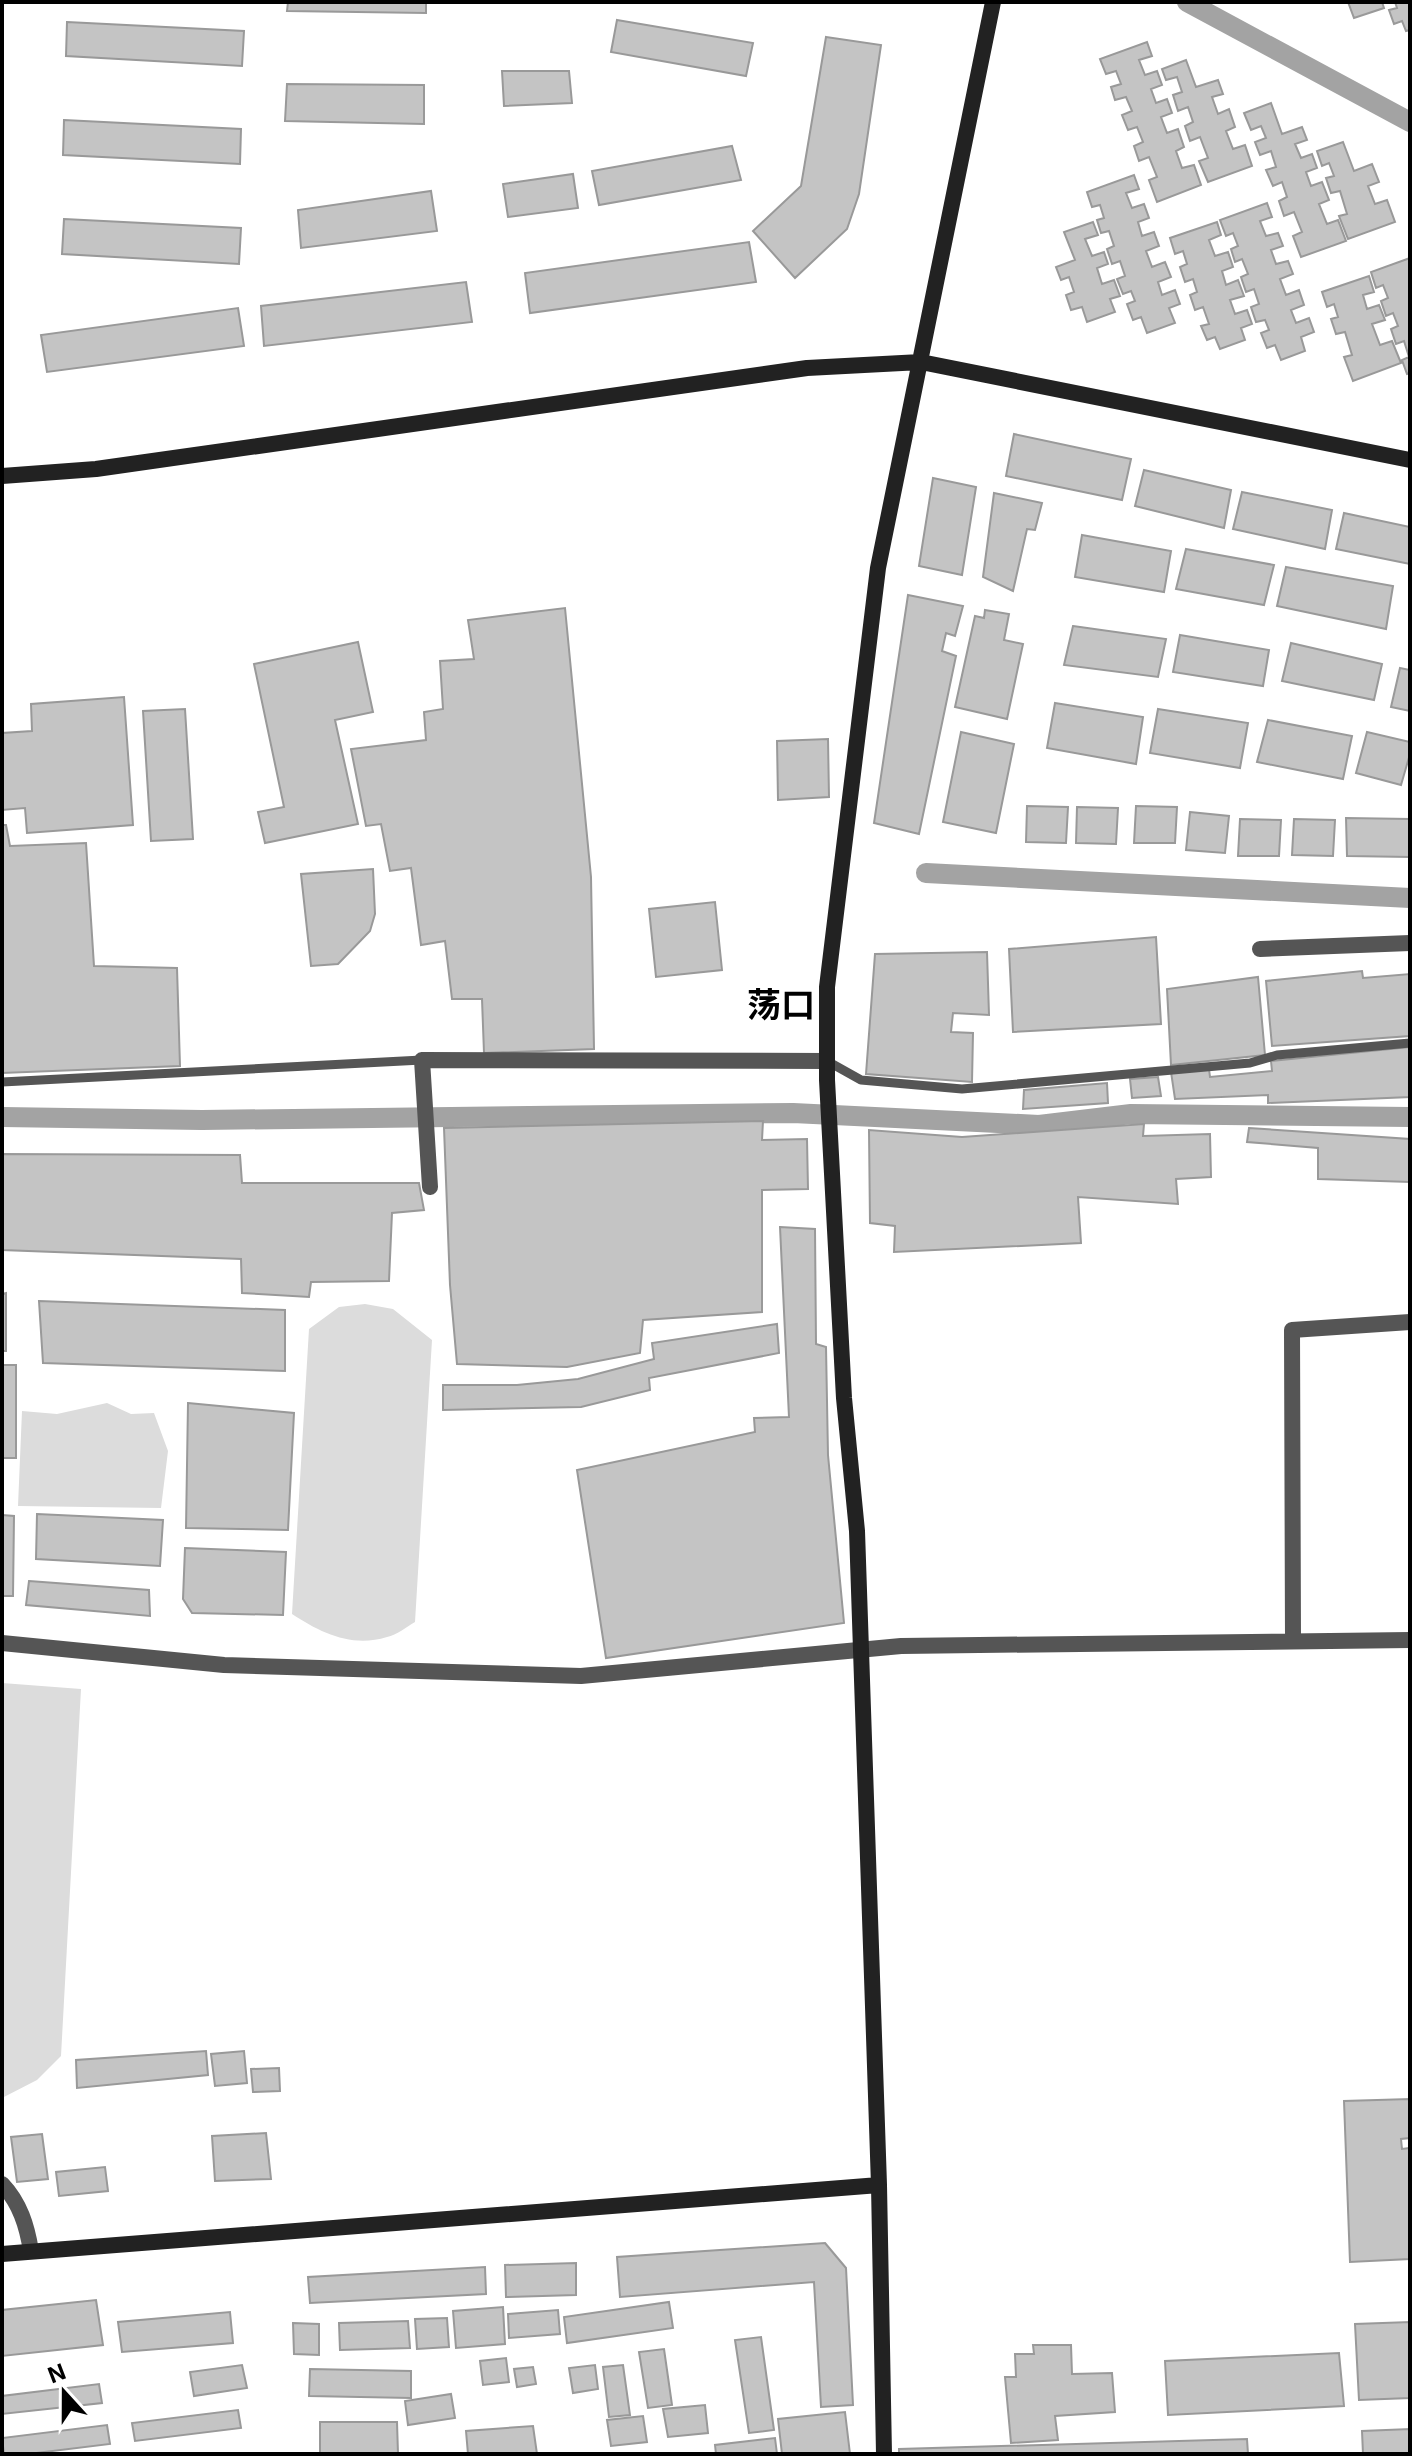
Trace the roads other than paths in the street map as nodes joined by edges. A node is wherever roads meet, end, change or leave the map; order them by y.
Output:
1 (993, 2) edge
2 (921, 362) junction
3 (1410, 460) edge
4 (2, 476) edge
5 (1410, 943) edge
6 (1260, 949) dead end
7 (1410, 1043) edge
8 (422, 1060) junction
9 (827, 1061) junction
10 (2, 1082) edge
11 (430, 1187) dead end
12 (1410, 1322) edge
13 (1410, 1640) edge
14 (1293, 1641) junction
15 (2, 1643) edge
16 (861, 1650) junction
17 (2, 2184) edge
18 (879, 2185) junction
19 (31, 2251) junction
20 (2, 2254) edge
21 (884, 2454) edge

1 - 2 street
2 - 3 street
2 - 4 street
2 - 9 street
5 - 6 street
7 - 9 lane
8 - 9 street
8 - 10 lane
8 - 11 street
9 - 16 street
12 - 14 street
13 - 14 street
14 - 16 street
15 - 16 street
16 - 18 street
17 - 19 street
18 - 19 street
18 - 21 street
19 - 20 street

